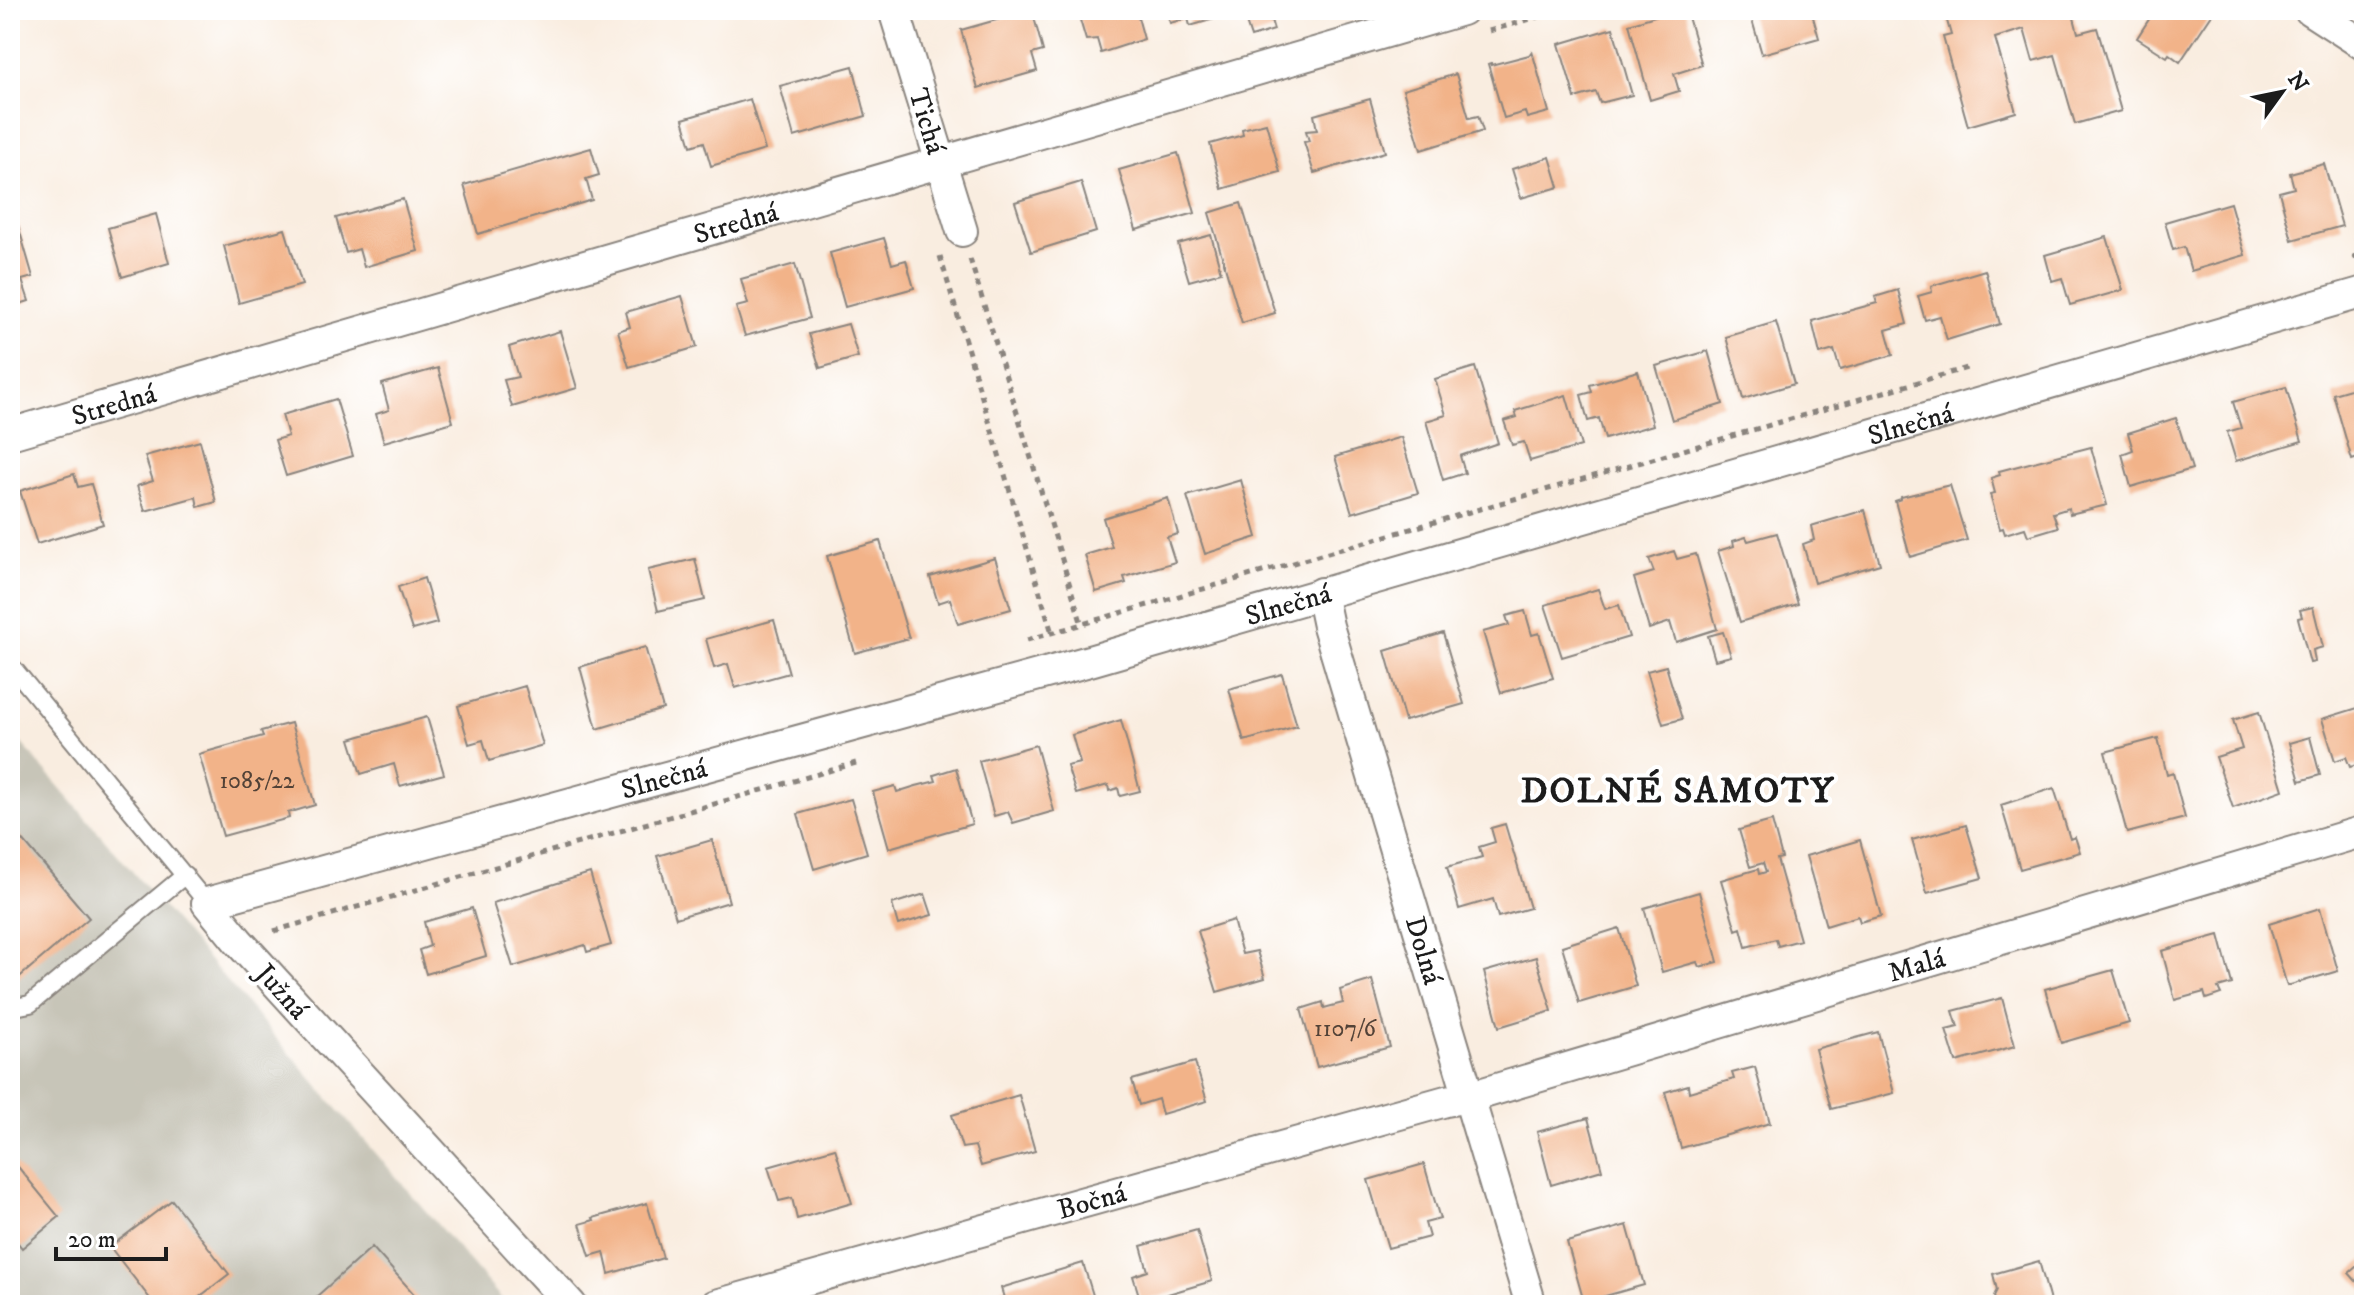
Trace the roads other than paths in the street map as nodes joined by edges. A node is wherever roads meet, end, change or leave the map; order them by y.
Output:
1 (894, 10) edge
2 (1462, 10) edge
3 (2310, 10) edge
4 (2364, 45) edge
5 (941, 163) junction
6 (949, 237) road end
7 (2364, 292) edge
8 (10, 434) edge
9 (1321, 593) junction
10 (10, 664) edge
11 (2364, 831) edge
12 (185, 875) junction
13 (207, 903) junction
14 (10, 1008) edge
15 (1470, 1097) junction
16 (571, 1305) edge
17 (716, 1305) edge
18 (1531, 1305) edge

1 - 5 street, Tichá
2 - 5 street, Stredná
3 - 4 street
5 - 6 street, Tichá
5 - 8 street, Stredná
7 - 9 street, Slnečná
9 - 13 street, Slnečná
9 - 15 street, Dolná
10 - 12 lane, Južná
11 - 15 street, Malá
12 - 13 lane, Južná
12 - 14 lane
13 - 16 street, Južná
15 - 17 street, Bočná
15 - 18 street, Dolná

